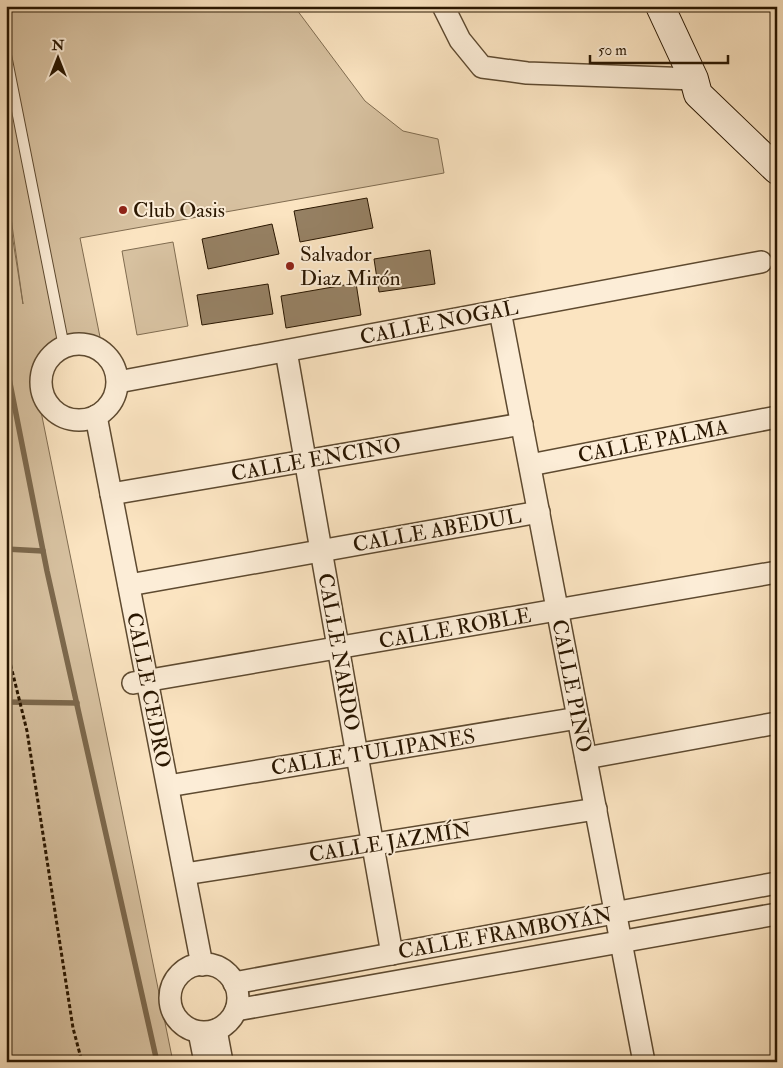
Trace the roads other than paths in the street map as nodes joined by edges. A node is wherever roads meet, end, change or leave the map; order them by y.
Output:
1 (443, 6) edge
2 (660, 6) edge
3 (6, 56) edge
4 (694, 78) junction
5 (777, 148) edge
6 (777, 170) edge
7 (761, 262) dead end
8 (500, 311) junction
9 (64, 347) junction
10 (286, 351) junction
11 (118, 382) junction
12 (777, 417) edge
13 (89, 418) junction
14 (522, 424) junction
15 (305, 461) junction
16 (530, 465) junction
17 (111, 494) junction
18 (539, 512) junction
19 (321, 551) junction
20 (777, 572) edge
21 (129, 585) junction
22 (558, 610) junction
23 (338, 648) junction
24 (140, 682) junction
25 (578, 718) junction
26 (777, 723) edge
27 (356, 755) junction
28 (586, 758) junction
29 (168, 786) junction
30 (596, 810) junction
31 (372, 845) junction
32 (185, 874) junction
33 (777, 883) edge
34 (616, 912) junction
35 (777, 914) edge
36 (621, 941) junction
37 (392, 954) junction
38 (195, 966) junction
39 (234, 983) junction
40 (236, 1010) junction
41 (208, 1031) junction
42 (205, 1062) edge
43 (222, 1062) edge
44 (644, 1062) edge

1 - 4 street
2 - 4 main road
3 - 9 lane
4 - 5 main road
4 - 6 main road
7 - 8 street, CALLE NOGAL
8 - 10 street, CALLE NOGAL
8 - 14 street, CALLE PINO
9 - 11 street
9 - 13 street
10 - 11 street, CALLE NOGAL
10 - 15 street, CALLE NARDO
11 - 13 street
12 - 16 street, CALLE PALMA
13 - 17 street, CALLE CEDRO
13 - 24 street, CALLE CEDRO
14 - 15 street, CALLE ENCINO
14 - 16 street, CALLE PINO
15 - 17 street, CALLE ENCINO
15 - 19 street, CALLE NARDO
16 - 18 street, CALLE PINO
17 - 21 street, CALLE CEDRO
18 - 19 street, CALLE ABEDUL
18 - 22 street, CALLE PINO
19 - 21 street, CALLE ABEDUL
19 - 23 street, CALLE NARDO
20 - 22 street, CALLE ROBLE
21 - 24 street, CALLE CEDRO
22 - 23 street, CALLE ROBLE
22 - 25 street, CALLE PINO
23 - 24 street, CALLE ROBLE
23 - 27 street, CALLE NARDO
24 - 29 street, CALLE CEDRO
24 - 38 street, CALLE CEDRO
25 - 27 street, CALLE TULIPANES
25 - 28 street, CALLE PINO
26 - 28 street
27 - 29 street, CALLE TULIPANES
27 - 31 street, CALLE NARDO
28 - 30 street, CALLE PINO
29 - 32 street, CALLE CEDRO
30 - 31 street, CALLE JAZMÍN
30 - 34 street, CALLE PINO
31 - 32 street, CALLE JAZMÍN
31 - 37 street, CALLE NARDO
32 - 38 street, CALLE CEDRO
33 - 34 street, CALLE FRAMBOYÁN
34 - 36 street, CALLE PINO
34 - 37 street, CALLE FRAMBOYÁN
35 - 36 street, CALLE FRAMBOYÁN
36 - 40 street, CALLE FRAMBOYÁN
36 - 44 street, CALLE PINO
37 - 39 street, CALLE FRAMBOYÁN
38 - 39 street
38 - 41 street
39 - 40 street
40 - 41 street
41 - 42 street
41 - 43 street

